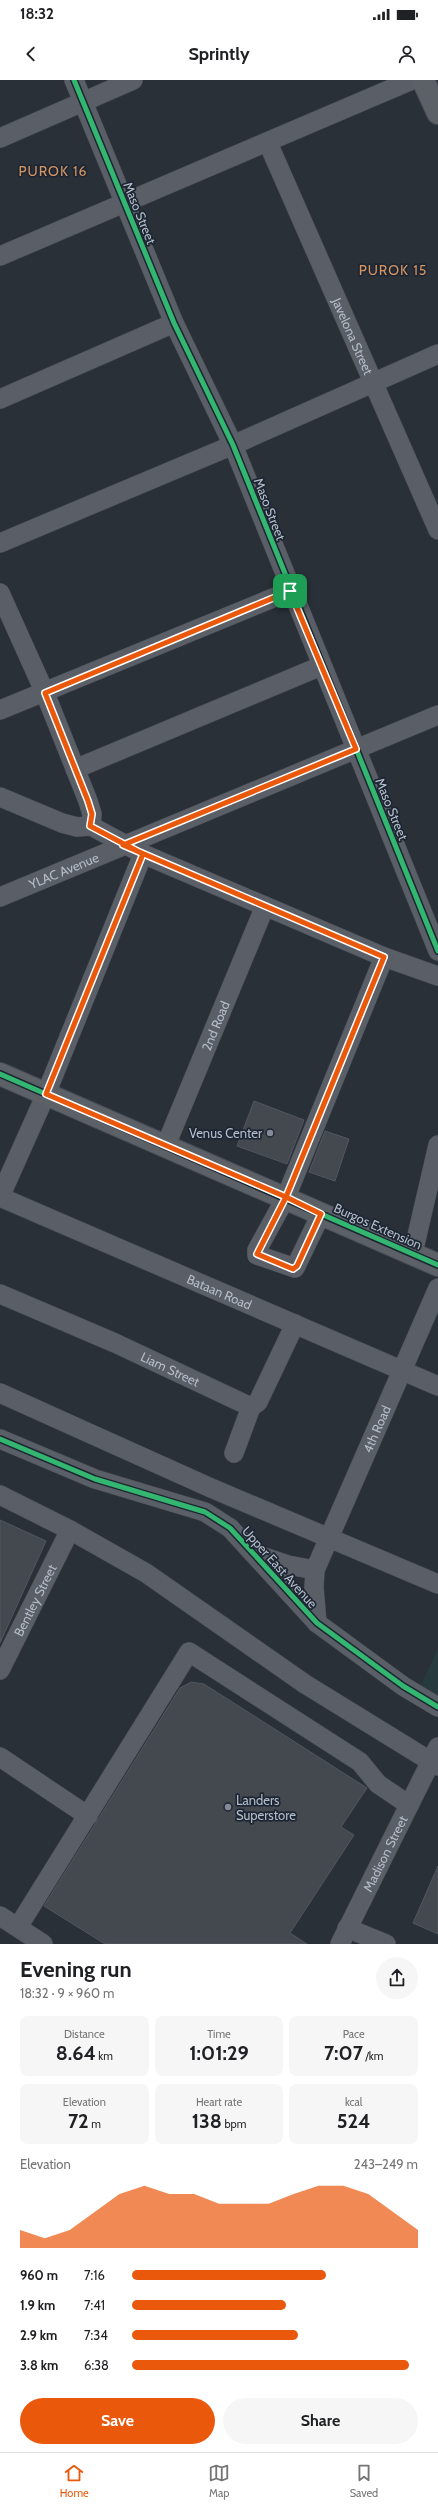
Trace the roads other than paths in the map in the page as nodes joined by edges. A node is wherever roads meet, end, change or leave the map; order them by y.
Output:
1 (74, 80) edge
2 (133, 80) edge
3 (412, 80) edge
4 (423, 80) edge
5 (83, 102) junction
6 (438, 113) edge
7 (0, 138) edge
8 (268, 143) junction
9 (124, 203) junction
10 (0, 256) edge
11 (174, 324) junction
12 (438, 354) edge
13 (373, 382) junction
14 (0, 399) edge
15 (233, 445) junction
16 (438, 530) edge
17 (0, 543) edge
18 (290, 591) junction
19 (0, 593) edge
20 (321, 666) junction
21 (45, 693) junction
22 (0, 710) edge
23 (438, 715) edge
24 (356, 749) junction
25 (75, 769) junction
26 (0, 797) edge
27 (90, 826) junction
28 (123, 845) junction
29 (143, 854) junction
30 (0, 897) edge
31 (265, 906) junction
32 (438, 951) edge
33 (384, 957) junction
34 (438, 976) edge
35 (0, 1074) edge
36 (46, 1094) junction
37 (438, 1144) edge
38 (166, 1146) junction
39 (0, 1197) edge
40 (286, 1197) junction
41 (321, 1214) junction
42 (413, 1253) junction
43 (438, 1265) edge
44 (438, 1288) edge
45 (0, 1294) edge
46 (295, 1324) junction
47 (403, 1371) junction
48 (438, 1386) edge
49 (0, 1393) edge
50 (251, 1407) junction
51 (0, 1439) edge
52 (234, 1453) dead end
53 (0, 1495) edge
54 (70, 1530) junction
55 (330, 1538) junction
56 (255, 1554) junction
57 (315, 1570) junction
58 (438, 1584) edge
59 (317, 1623) junction
60 (0, 1670) edge
61 (438, 1706) edge
62 (0, 1757) edge
63 (435, 1758) edge
64 (409, 1805) junction
65 (88, 1816) junction
66 (0, 1916) edge
67 (18, 1927) junction
68 (343, 1936) edge
69 (43, 1944) edge
70 (386, 1944) edge

1 - 5 street, Maso Street
2 - 5 street
3 - 8 street
4 - 6 main road
5 - 7 street
5 - 9 street, Maso Street
8 - 9 street
8 - 13 street, Javelona Street
9 - 10 street
9 - 11 street, Maso Street
11 - 14 street
11 - 15 street, Maso Street
12 - 13 street
13 - 15 street
13 - 16 street, Javelona Street
15 - 17 street
15 - 18 street, Maso Street
18 - 20 street, Maso Street
18 - 21 street
19 - 21 street
20 - 24 street, Maso Street
20 - 25 street
21 - 22 street
21 - 25 street
23 - 24 street, YLAC Avenue
24 - 28 street, YLAC Avenue
24 - 32 street, Maso Street
25 - 27 street
26 - 27 street
27 - 28 street
28 - 29 street
28 - 30 street, YLAC Avenue
29 - 31 street
29 - 36 street
31 - 33 street
31 - 38 street, 2nd Road
33 - 34 street
33 - 40 street
35 - 36 main road, Burgos Extension
36 - 38 main road, Burgos Extension
36 - 39 street
37 - 42 street
38 - 40 main road, Burgos Extension
39 - 46 street, Bataan Road
40 - 41 main road, Burgos Extension
40 - 41 street
41 - 42 main road, Burgos Extension
42 - 43 main road, Burgos Extension
44 - 47 street, 4th Road
45 - 50 street, Liam Street
46 - 47 street, Bataan Road
46 - 50 street
47 - 48 street, Bataan Road
47 - 55 street, 4th Road
49 - 55 street
50 - 52 street
51 - 56 street, Upper East Avenue
53 - 54 street
54 - 60 street, Bentley Street
54 - 63 street
55 - 57 street, 4th Road
55 - 58 street
56 - 57 street
56 - 59 street, Upper East Avenue
57 - 59 street, 4th Road
59 - 61 street, Upper East Avenue
62 - 65 street
63 - 64 street, Madison Street
64 - 65 street
64 - 68 street, Madison Street
65 - 67 street
66 - 67 street
67 - 69 street
68 - 70 street

